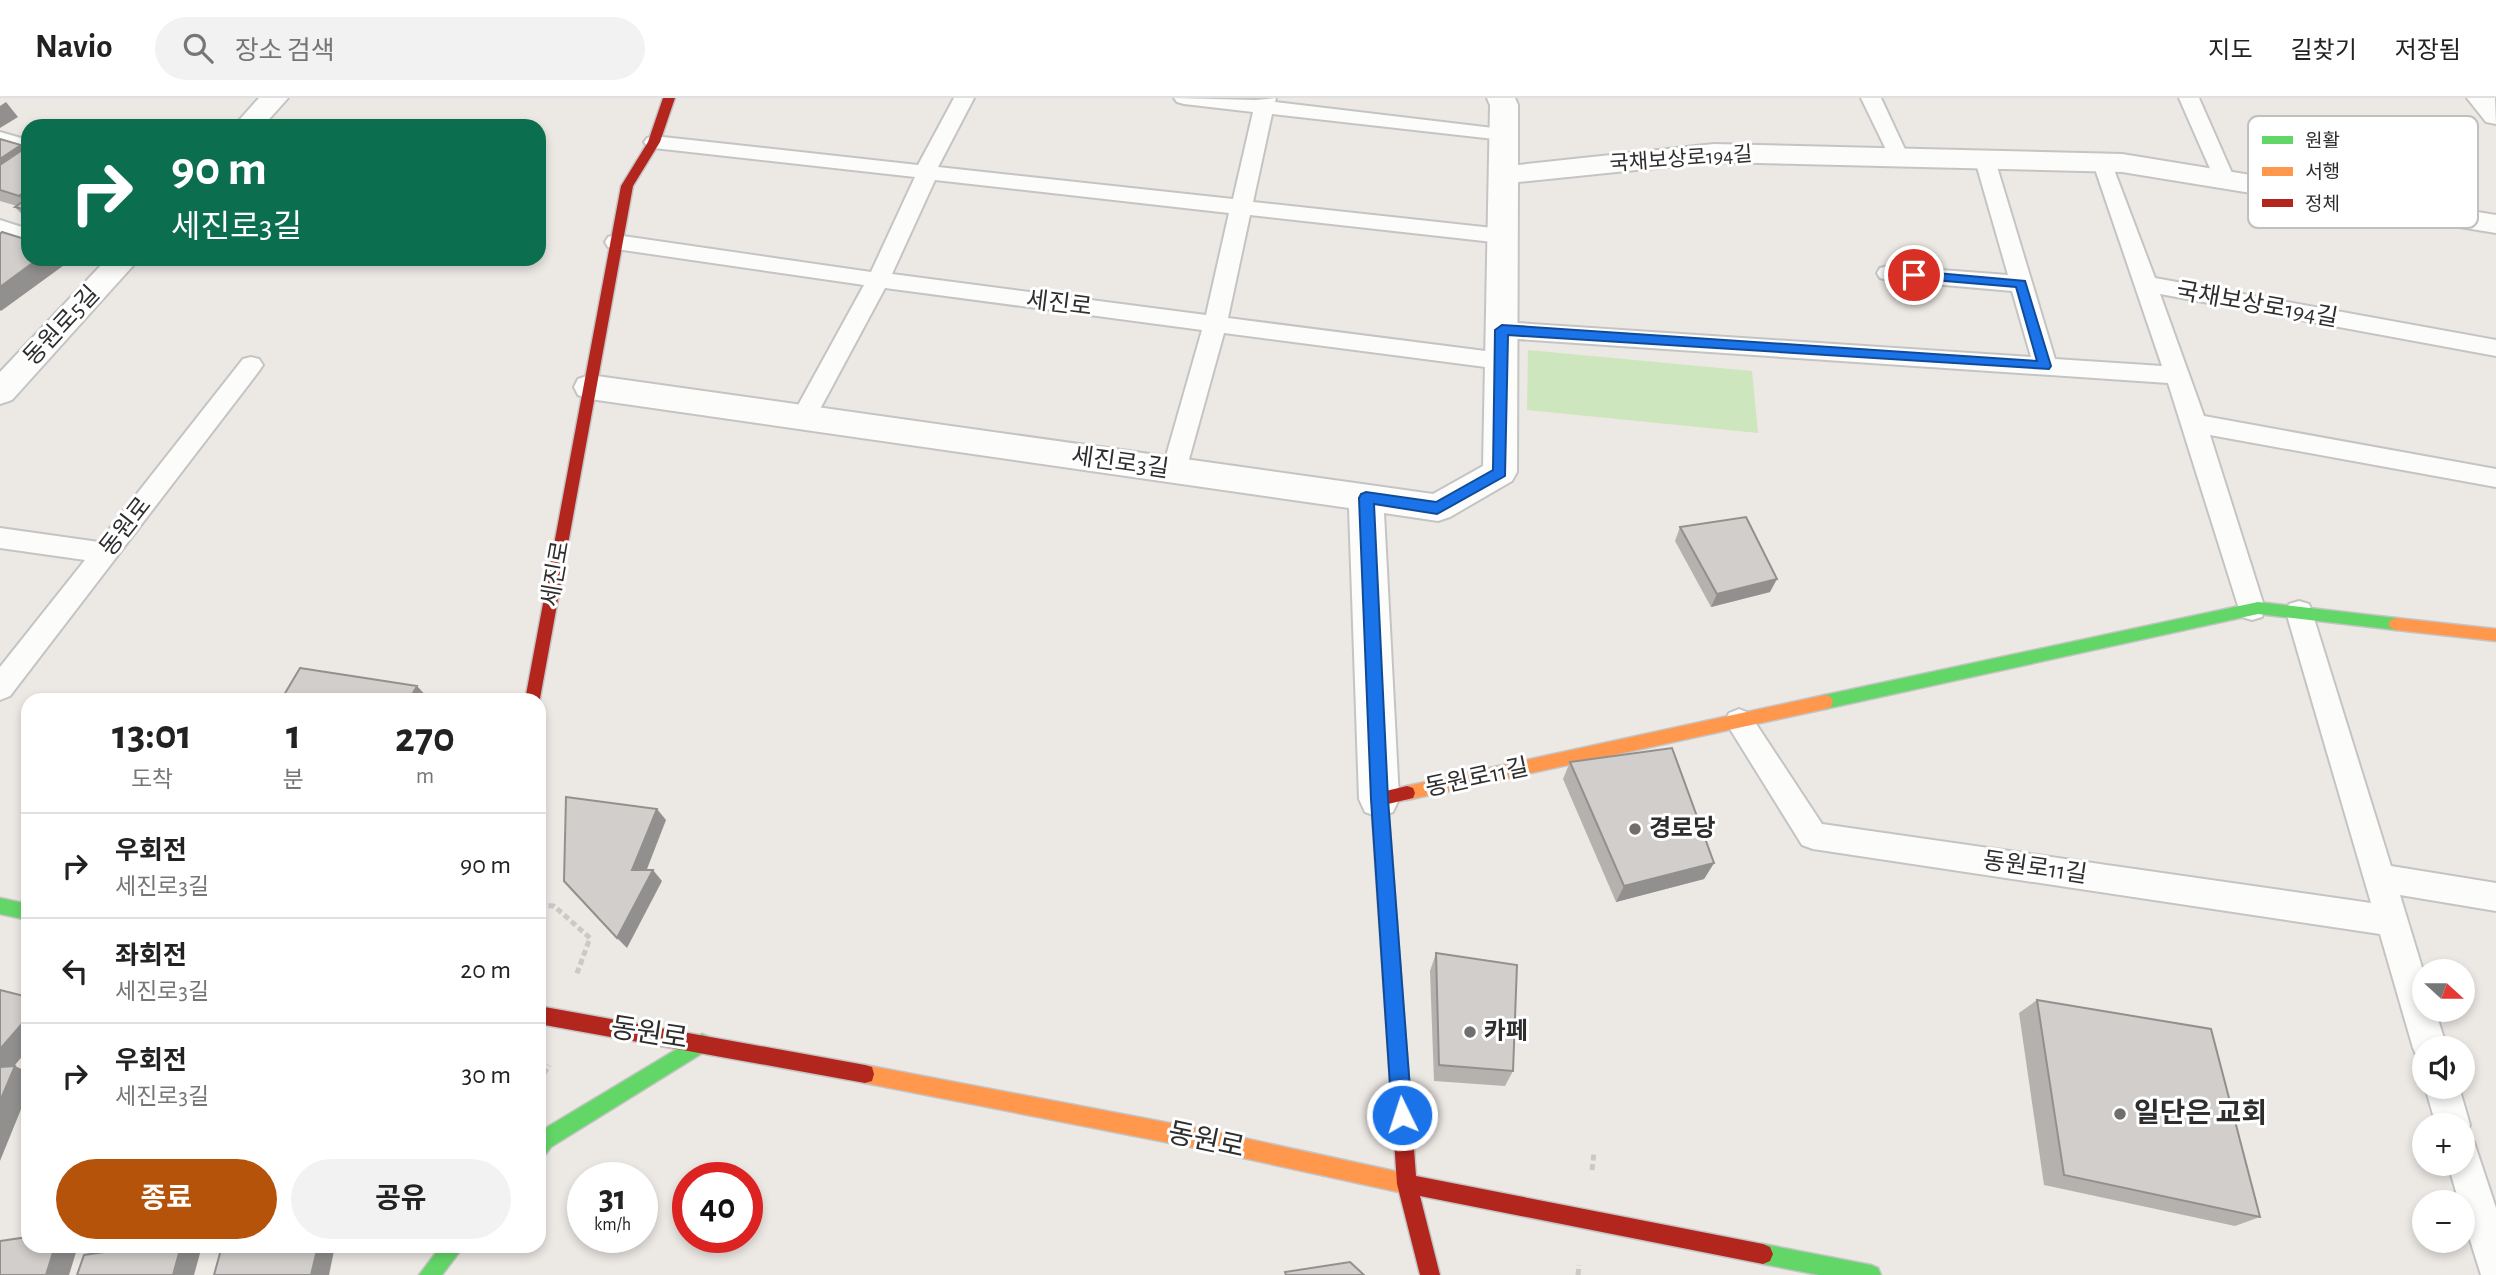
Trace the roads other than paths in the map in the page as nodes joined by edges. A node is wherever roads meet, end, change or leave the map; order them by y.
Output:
1 (274, 98) edge
2 (669, 98) edge
3 (964, 98) edge
4 (1184, 98) edge
5 (1501, 98) edge
6 (1871, 98) edge
7 (2189, 98) edge
8 (2481, 98) edge
9 (1265, 102) edge
10 (2496, 116) edge
11 (254, 119) edge
12 (1503, 134) junction
13 (0, 138) edge
14 (654, 142) junction
15 (21, 144) edge
16 (1899, 158) junction
17 (1985, 160) junction
18 (2103, 163) junction
19 (925, 172) junction
20 (1503, 175) junction
21 (2225, 180) junction
22 (2248, 184) edge
23 (1240, 207) junction
24 (2478, 221) edge
25 (2496, 224) edge
26 (0, 227) edge
27 (21, 234) edge
28 (1502, 236) junction
29 (616, 242) junction
30 (112, 266) edge
31 (1888, 273) dead end
32 (878, 280) junction
33 (2021, 284) junction
34 (2144, 284) junction
35 (1215, 324) junction
36 (1502, 346) junction
37 (2496, 348) edge
38 (251, 365) dead end
39 (2045, 366) junction
40 (2176, 375) junction
41 (590, 387) junction
42 (0, 392) edge
43 (803, 418) junction
44 (2194, 423) junction
45 (1174, 470) junction
46 (2496, 478) edge
47 (1366, 498) junction
48 (0, 538) edge
49 (107, 553) junction
50 (2252, 609) junction
51 (2299, 612) junction
52 (2496, 635) edge
53 (0, 688) edge
54 (534, 693) edge
55 (1739, 721) junction
56 (1380, 799) junction
57 (2378, 878) junction
58 (2496, 897) edge
59 (0, 906) edge
60 (21, 910) edge
61 (2392, 921) junction
62 (546, 1016) edge
63 (2426, 1036) edge
64 (702, 1043) junction
65 (546, 1139) edge
66 (2469, 1176) edge
67 (1407, 1184) junction
68 (445, 1253) edge
69 (2496, 1267) edge
70 (421, 1272) edge
71 (1430, 1275) edge
72 (1871, 1275) edge

1 - 11 street
2 - 14 street, 세진로
3 - 19 lane
4 - 9 lane
5 - 12 street, 세진로3길
6 - 16 lane
7 - 21 lane
8 - 10 street
9 - 12 lane
9 - 23 lane
12 - 20 street, 세진로3길
13 - 15 lane
14 - 19 lane
14 - 29 street, 세진로
16 - 17 street, 국채보상로194길
16 - 20 street, 국채보상로194길
17 - 18 street, 국채보상로194길
17 - 33 lane
18 - 21 street, 국채보상로194길
18 - 34 lane, 국채보상로194길
19 - 23 lane
19 - 32 lane
20 - 28 street, 세진로3길
21 - 22 street, 국채보상로194길
23 - 28 lane
23 - 35 lane
24 - 25 street, 국채보상로194길
26 - 27 lane
28 - 36 street, 세진로3길
29 - 32 lane, 세진로
29 - 41 street, 세진로
30 - 42 street, 동원로5길
31 - 33 lane
32 - 35 lane, 세진로
32 - 43 lane
33 - 39 lane
34 - 37 lane, 국채보상로194길
34 - 40 lane
35 - 36 lane, 세진로
35 - 45 lane
36 - 39 lane
36 - 47 street, 세진로3길
38 - 49 lane, 동원로
39 - 40 lane
40 - 44 lane
41 - 43 street, 세진로3길
41 - 54 street, 세진로
43 - 45 street, 세진로3길
44 - 46 lane
44 - 50 lane
45 - 47 street, 세진로3길
47 - 56 street
48 - 49 lane
49 - 53 lane, 동원로
50 - 51 street, 동원로11길
50 - 55 street, 동원로11길
51 - 52 street, 동원로11길
51 - 57 lane
55 - 56 street, 동원로11길
55 - 61 lane, 동원로11길
56 - 67 street
57 - 58 lane
57 - 61 lane
59 - 60 street
61 - 63 lane
62 - 64 street, 동원로
64 - 65 street
64 - 67 street, 동원로
66 - 69 lane
67 - 71 street
67 - 72 street, 동원로
68 - 70 street

